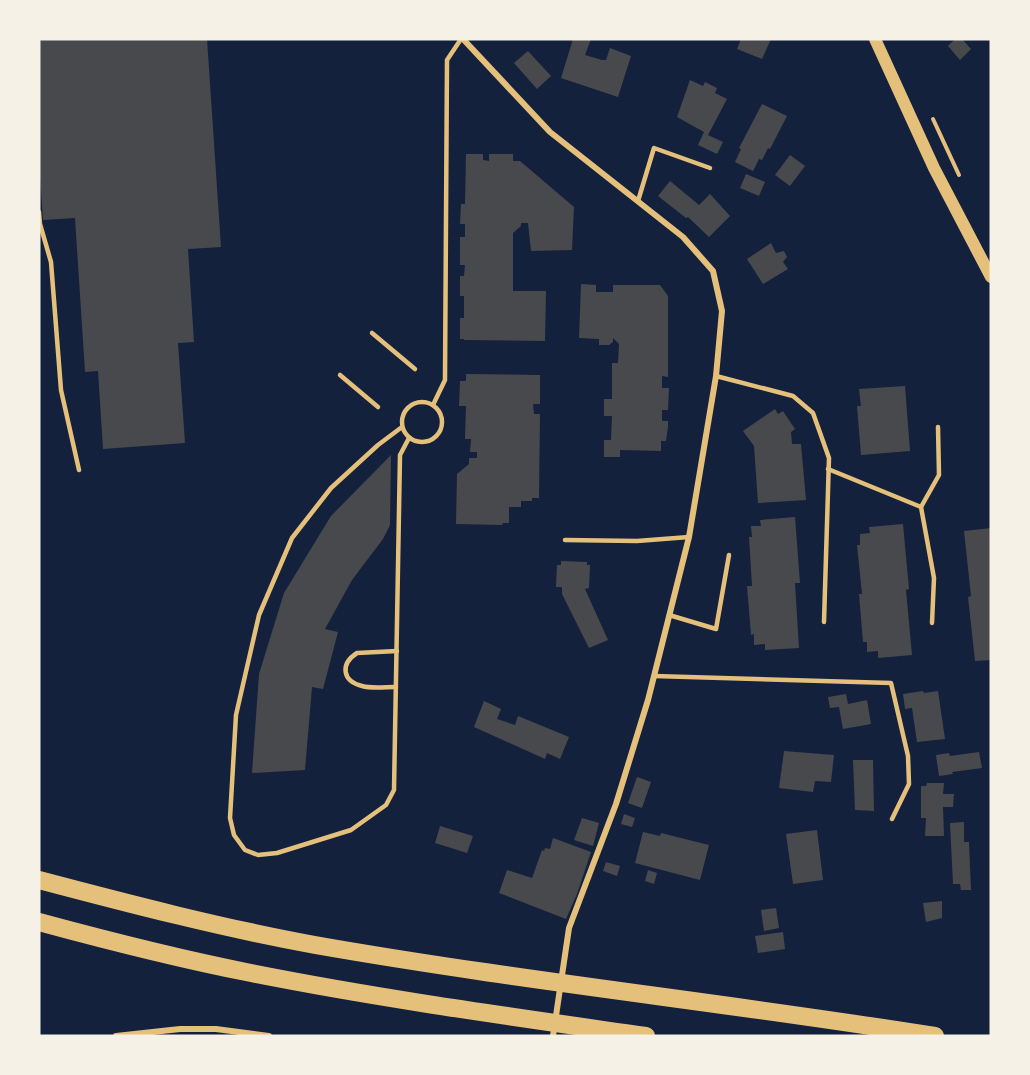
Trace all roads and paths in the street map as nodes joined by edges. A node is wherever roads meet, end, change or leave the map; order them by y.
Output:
1 (462, 39) edge
2 (875, 39) edge
3 (931, 114) dead end
4 (710, 168) dead end
5 (961, 178) dead end
6 (638, 201) junction
7 (39, 212) edge
8 (991, 277) edge
9 (372, 333) dead end
10 (415, 369) dead end
11 (340, 375) dead end
12 (716, 376) junction
13 (433, 405) junction
14 (378, 407) dead end
15 (402, 427) junction
16 (938, 427) dead end
17 (409, 438) junction
18 (828, 469) junction
19 (79, 470) dead end
20 (921, 507) junction
21 (689, 537) junction
22 (565, 540) dead end
23 (729, 555) dead end
24 (669, 615) junction
25 (824, 622) dead end
26 (932, 623) dead end
27 (397, 651) junction
28 (654, 676) junction
29 (396, 687) junction
30 (892, 819) dead end
31 (39, 880) edge
32 (39, 922) edge
33 (116, 1036) edge
34 (269, 1036) edge
35 (553, 1036) edge
36 (646, 1036) edge
37 (935, 1036) edge

1 - 6 street
1 - 13 lane
2 - 8 main road
3 - 5 path
4 - 6 lane
6 - 12 street
7 - 19 lane
9 - 10 lane
11 - 14 lane
12 - 18 lane
12 - 21 street
13 - 15 lane
13 - 17 lane
15 - 17 lane
15 - 29 lane
16 - 20 lane
17 - 27 lane
18 - 20 lane
18 - 25 lane
20 - 26 lane
21 - 22 lane
21 - 24 street
23 - 24 lane
24 - 28 street
27 - 29 lane
27 - 29 lane
28 - 30 lane
28 - 35 street
31 - 37 highway
32 - 36 highway
33 - 34 street

